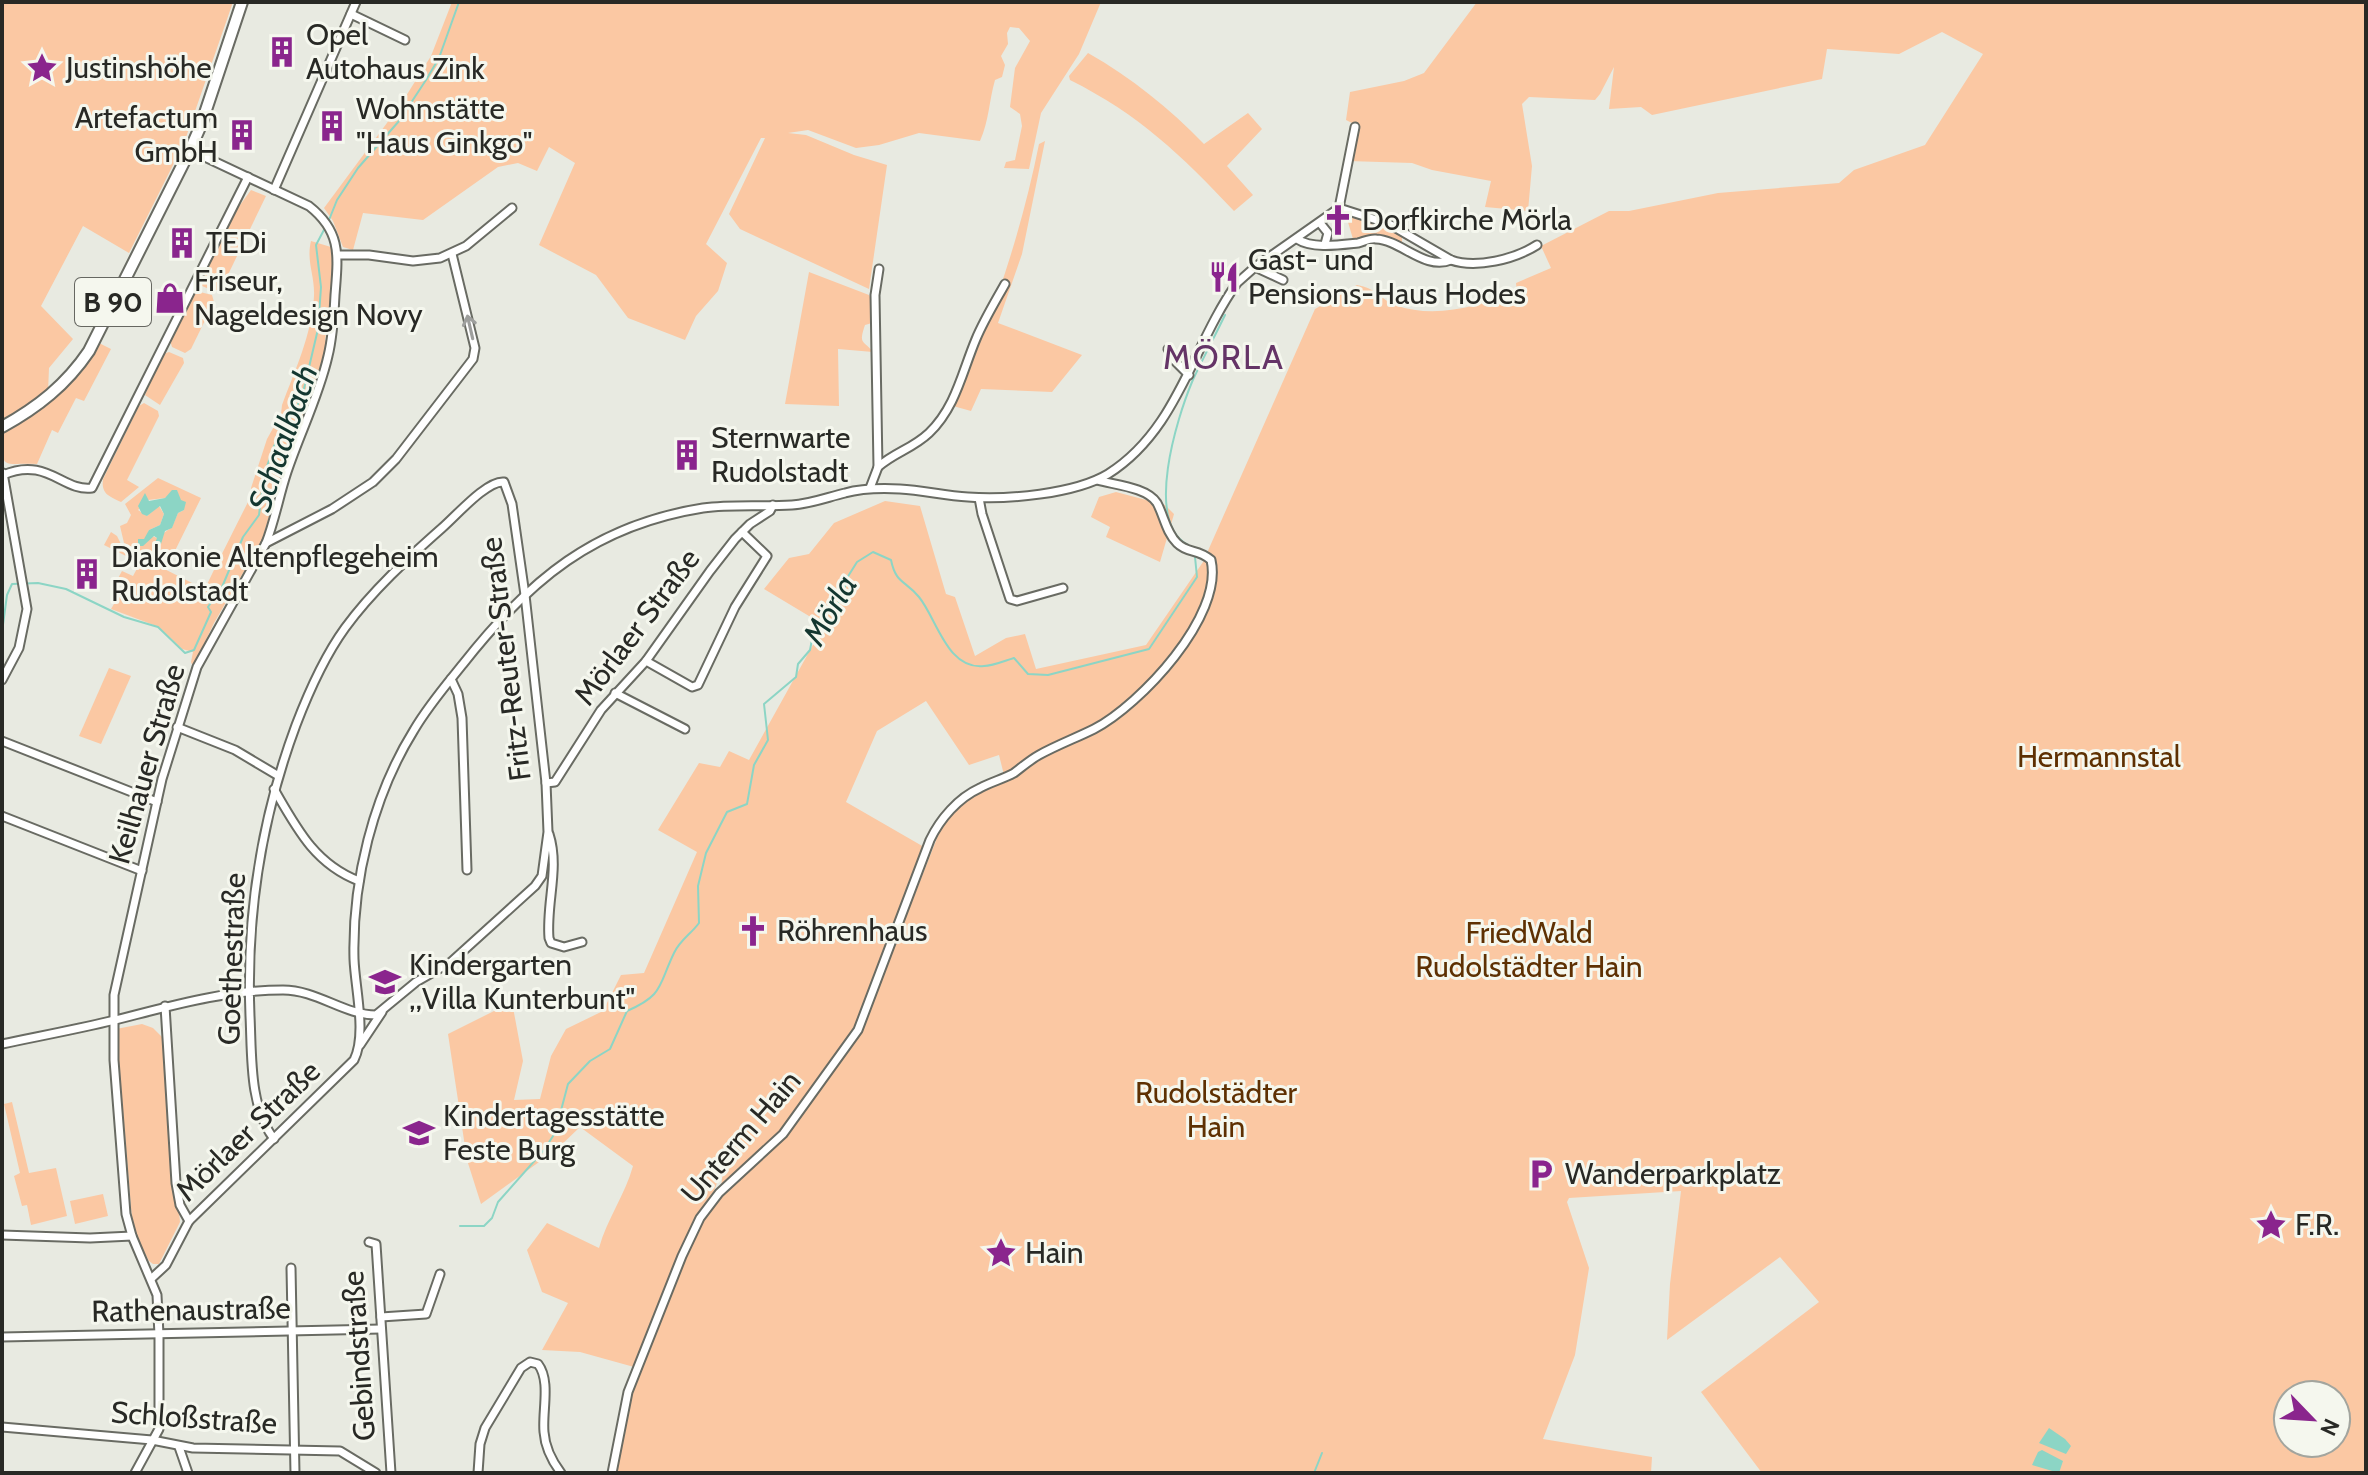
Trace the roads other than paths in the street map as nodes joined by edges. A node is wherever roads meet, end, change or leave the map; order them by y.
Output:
1 (242, 2) edge
2 (356, 2) edge
3 (351, 14) junction
4 (405, 40) dead end
5 (1355, 127) dead end
6 (190, 150) junction
7 (248, 177) junction
8 (274, 190) junction
9 (512, 208) dead end
10 (1339, 208) junction
11 (1320, 223) junction
12 (1408, 234) junction
13 (1297, 239) junction
14 (1325, 244) junction
15 (1537, 245) dead end
16 (1404, 250) junction
17 (452, 254) junction
18 (338, 255) junction
19 (1451, 260) junction
20 (1255, 267) junction
21 (879, 269) dead end
22 (1283, 280) dead end
23 (1005, 284) dead end
24 (1168, 349) dead end
25 (1189, 375) junction
26 (2, 427) edge
27 (878, 467) junction
28 (3, 473) edge
29 (1097, 480) junction
30 (504, 482) joint
31 (870, 488) junction
32 (979, 498) junction
33 (773, 505) junction
34 (742, 532) junction
35 (266, 543) junction
36 (1063, 588) dead end
37 (525, 595) junction
38 (646, 661) junction
39 (451, 679) junction
40 (2, 680) edge
41 (615, 693) junction
42 (177, 727) junction
43 (685, 729) dead end
44 (2, 741) edge
45 (277, 775) junction
46 (546, 783) junction
47 (274, 789) junction
48 (157, 802) junction
49 (2, 816) edge
50 (548, 832) junction
51 (465, 864) dead end
52 (142, 871) junction
53 (359, 881) junction
54 (582, 942) dead end
55 (249, 991) junction
56 (165, 1006) junction
57 (357, 1012) junction
58 (382, 1012) junction
59 (112, 1021) junction
60 (2, 1044) edge
61 (359, 1047) junction
62 (274, 1139) junction
63 (189, 1221) junction
64 (2, 1235) edge
65 (132, 1236) junction
66 (369, 1242) dead end
67 (291, 1268) dead end
68 (440, 1274) dead end
69 (152, 1278) junction
70 (381, 1317) junction
71 (381, 1329) junction
72 (293, 1333) junction
73 (159, 1335) junction
74 (2, 1337) edge
75 (2, 1427) edge
76 (152, 1440) junction
77 (179, 1447) junction
78 (295, 1449) junction
79 (390, 1462) junction
80 (135, 1473) edge
81 (188, 1473) edge
82 (295, 1473) edge
83 (376, 1473) edge
84 (391, 1473) edge
85 (478, 1473) edge
86 (561, 1473) edge
87 (612, 1473) edge

1 - 6 main road, B 90
2 - 3 street
3 - 4 street
3 - 8 street
5 - 10 street
6 - 7 street, Keilhauer Straße
6 - 26 main road, B 90
7 - 8 street, Keilhauer Straße
7 - 28 street
8 - 18 street, Keilhauer Straße
9 - 17 street
10 - 11 street
10 - 12 street
11 - 13 street
11 - 14 street
12 - 16 street
12 - 19 street
13 - 14 street
13 - 20 street
14 - 16 street
15 - 19 street
16 - 19 street
17 - 18 street
35 -> 17 street
18 - 35 street, Keilhauer Straße
20 - 22 street
20 - 25 street
21 - 27 street
23 - 27 street
24 - 25 street
25 - 29 street
27 - 31 street
28 - 40 street
29 - 32 street
29 - 87 street, Unterm Hain
30 - 37 street, Fritz-Reuter-Straße
30 - 45 street, Goethestraße
31 - 32 street
31 - 33 street
32 - 36 street
33 - 34 street, Mörlaer Straße
33 - 37 street
34 - 38 street, Mörlaer Straße
34 - 38 street
35 - 42 street, Keilhauer Straße
37 - 39 street
37 - 46 street, Fritz-Reuter-Straße
38 - 41 street, Mörlaer Straße
39 - 51 street
39 - 53 street
41 - 43 street
41 - 46 street, Mörlaer Straße
42 - 45 street
42 - 48 street, Keilhauer Straße
44 - 48 street
45 - 47 street, Goethestraße
46 - 50 street, Fritz-Reuter-Straße
47 - 53 street
47 - 55 street, Goethestraße
48 - 52 street, Keilhauer Straße
49 - 52 street
50 - 54 street
50 - 58 street, Mörlaer Straße
52 - 59 street, Keilhauer Straße
53 - 57 street
55 - 56 street
55 - 57 street
55 - 62 street, Goethestraße
56 - 59 street
56 - 63 street
57 - 58 street
57 - 61 street
58 - 61 street, Mörlaer Straße
59 - 60 street
59 - 65 street, Keilhauer Straße
61 - 62 street, Mörlaer Straße
62 - 63 street, Mörlaer Straße
63 - 69 street, Mörlaer Straße
64 - 65 street
65 - 69 street, Keilhauer Straße
66 - 70 street, Gebindstraße
67 - 72 street
68 - 70 street
69 - 73 street, Keilhauer Straße
70 - 71 street, Gebindstraße
71 - 72 street, Rathenaustraße
71 - 79 street, Gebindstraße
72 - 73 street, Rathenaustraße
72 - 78 street
73 - 74 street, Rathenaustraße
73 - 76 street, Keilhauer Straße
75 - 76 street, Schloßstraße
76 - 77 street, Schloßstraße
76 - 80 street, Keilhauer Straße
77 - 78 street, Schloßstraße
77 - 81 street
78 - 82 street
78 - 83 street, Schloßstraße
79 - 83 street
79 - 84 street, Gebindstraße
85 - 86 street

